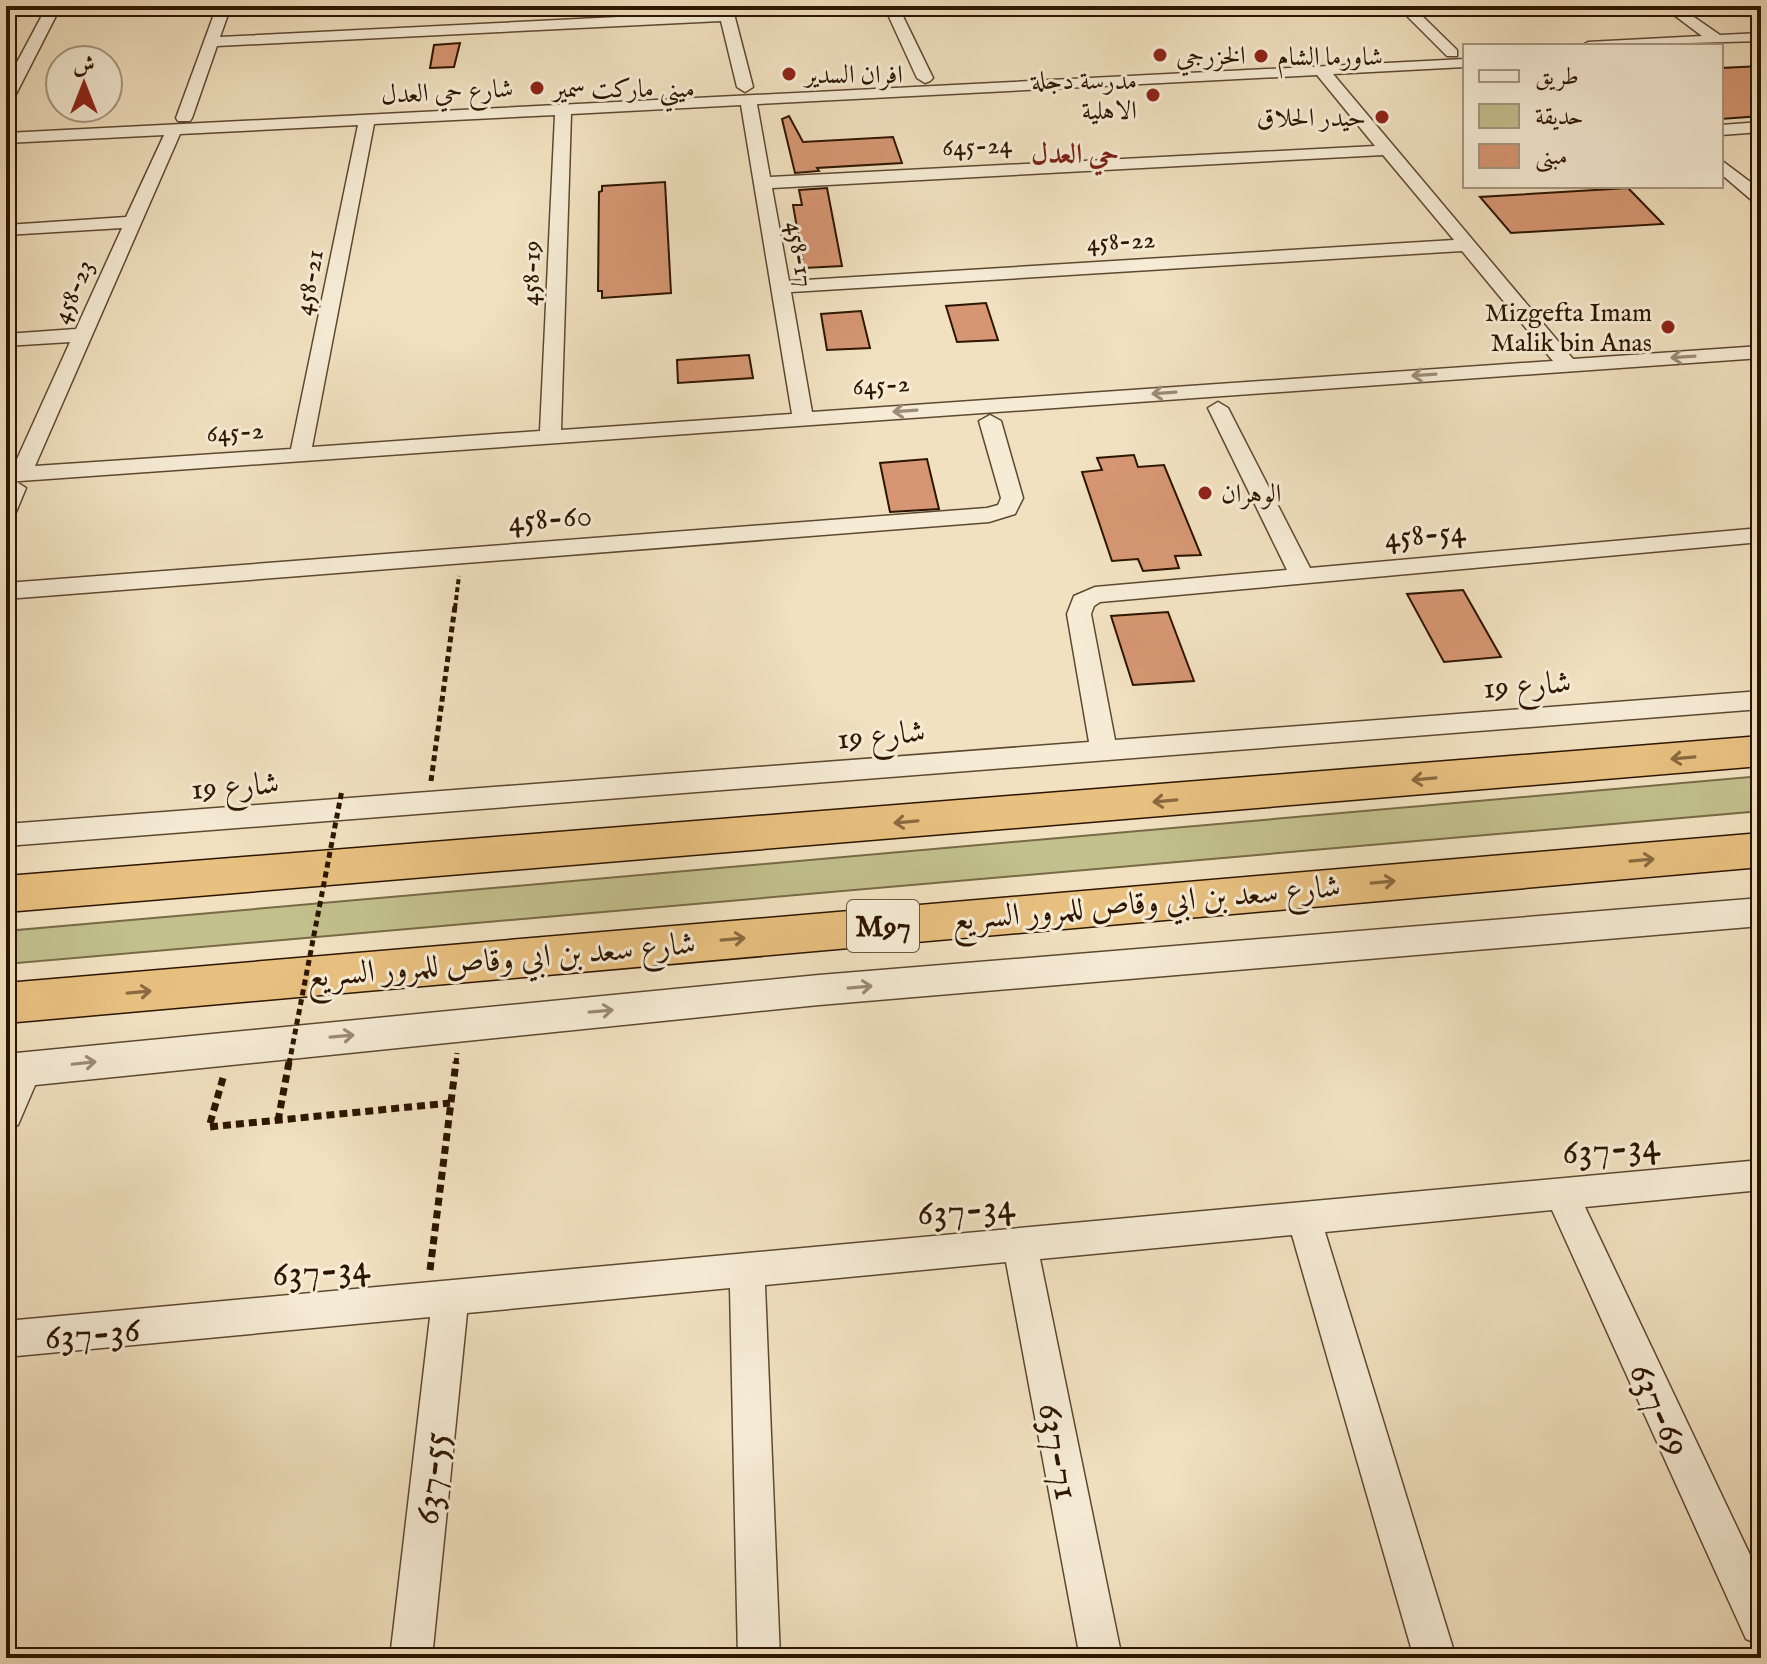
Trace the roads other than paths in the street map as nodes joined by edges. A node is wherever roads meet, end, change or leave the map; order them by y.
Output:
1 (54, 6) edge
2 (224, 6) edge
3 (562, 6) edge
4 (891, 6) edge
5 (900, 6) edge
6 (1404, 6) edge
7 (1669, 6) edge
8 (726, 11) edge
9 (563, 24) junction
10 (1761, 37) edge
11 (211, 42) junction
12 (1717, 44) edge
13 (1723, 44) edge
14 (1723, 45) edge
15 (1761, 48) edge
16 (1461, 56) edge
17 (1210, 70) junction
18 (1321, 70) junction
19 (925, 78) junction
20 (746, 93) junction
21 (6, 98) edge
22 (563, 109) junction
23 (367, 119) junction
24 (187, 124) junction
25 (6, 127) edge
26 (1761, 127) edge
27 (1723, 130) edge
28 (6, 138) edge
29 (1387, 150) junction
30 (1723, 167) edge
31 (762, 183) junction
32 (1761, 199) edge
33 (132, 222) junction
34 (6, 230) edge
35 (1466, 245) junction
36 (780, 287) junction
37 (81, 335) junction
38 (6, 340) edge
39 (1761, 352) edge
40 (1567, 365) junction
41 (1761, 369) edge
42 (1218, 408) junction
43 (803, 418) junction
44 (990, 421) junction
45 (550, 438) junction
46 (300, 455) junction
47 (391, 457) junction
48 (12, 482) edge
49 (6, 512) edge
50 (1761, 535) edge
51 (1302, 576) junction
52 (6, 591) edge
53 (1761, 700) edge
54 (1104, 750) junction
55 (1761, 751) edge
56 (6, 835) edge
57 (1761, 850) edge
58 (6, 894) edge
59 (1761, 912) edge
60 (6, 1003) edge
61 (16, 1070) edge
62 (6, 1115) edge
63 (1761, 1175) edge
64 (1562, 1194) junction
65 (1304, 1218) junction
66 (1020, 1245) junction
67 (747, 1271) junction
68 (438, 1300) junction
69 (178, 1324) joint
70 (6, 1339) edge
71 (1761, 1624) edge
72 (411, 1658) edge
73 (759, 1658) edge
74 (1101, 1658) edge
75 (1435, 1658) edge

1 - 21 street
2 - 11 street, 458-23
3 - 9 street
4 - 5 street
4 - 19 street
6 - 16 street
7 - 12 street
8 - 9 street
8 - 20 street, 458-17
9 - 11 street
10 - 13 street
11 - 24 street, 458-23
14 - 15 street
16 - 17 street, شارع حي العدل
16 - 18 street, شارع حي العدل
17 - 18 street, شارع حي العدل
17 - 19 street, شارع حي العدل
17 - 20 street, شارع حي العدل
18 - 29 street
19 - 20 street, شارع حي العدل
20 - 22 street, شارع حي العدل
20 - 24 street, شارع حي العدل
20 - 31 street, 458-17
22 - 23 street, شارع حي العدل
22 - 45 street, 458-19
23 - 24 street, شارع حي العدل
23 - 46 street, 458-21
24 - 25 street, شارع حي العدل
24 - 28 street, شارع حي العدل
24 - 33 street, 458-23
26 - 27 street
29 - 31 street, 645-24
29 - 35 street
30 - 32 street
31 - 36 street, 458-17
33 - 34 street
33 - 37 street, 458-23
35 - 36 street, 458-22
35 - 40 street
36 - 43 street, 458-17
37 - 38 street
37 - 48 street, 458-23
39 -> 40 street, 645-2
40 -> 43 street, 645-2
41 - 42 street, 645-2
42 - 44 street, 645-2
42 - 51 street
43 - 45 street, 645-2
44 - 47 street, 645-2
44 - 52 street, 458-60
45 - 47 street, 645-2
46 - 47 street, 645-2
46 - 48 street, 645-2
47 - 48 street, 645-2
48 - 49 street, 458-23
50 - 51 street, 458-54
51 - 54 street, 458-54
53 - 54 street, شارع 19
54 - 56 street, شارع 19
55 -> 58 highway
60 -> 57 highway, شارع سعد بن ابي وقاص للمرور السريع / M97
61 -> 59 street
61 - 62 street
63 - 64 street, 637-34
64 - 65 street, 637-34
64 - 71 street, 637-69
65 - 66 street, 637-34
65 - 75 street
66 - 67 street, 637-34
66 - 74 street, 637-71
67 - 68 street, 637-34
67 - 73 street
68 - 69 street, 637-34
68 - 72 street, 637-55
69 - 70 street, 637-36

